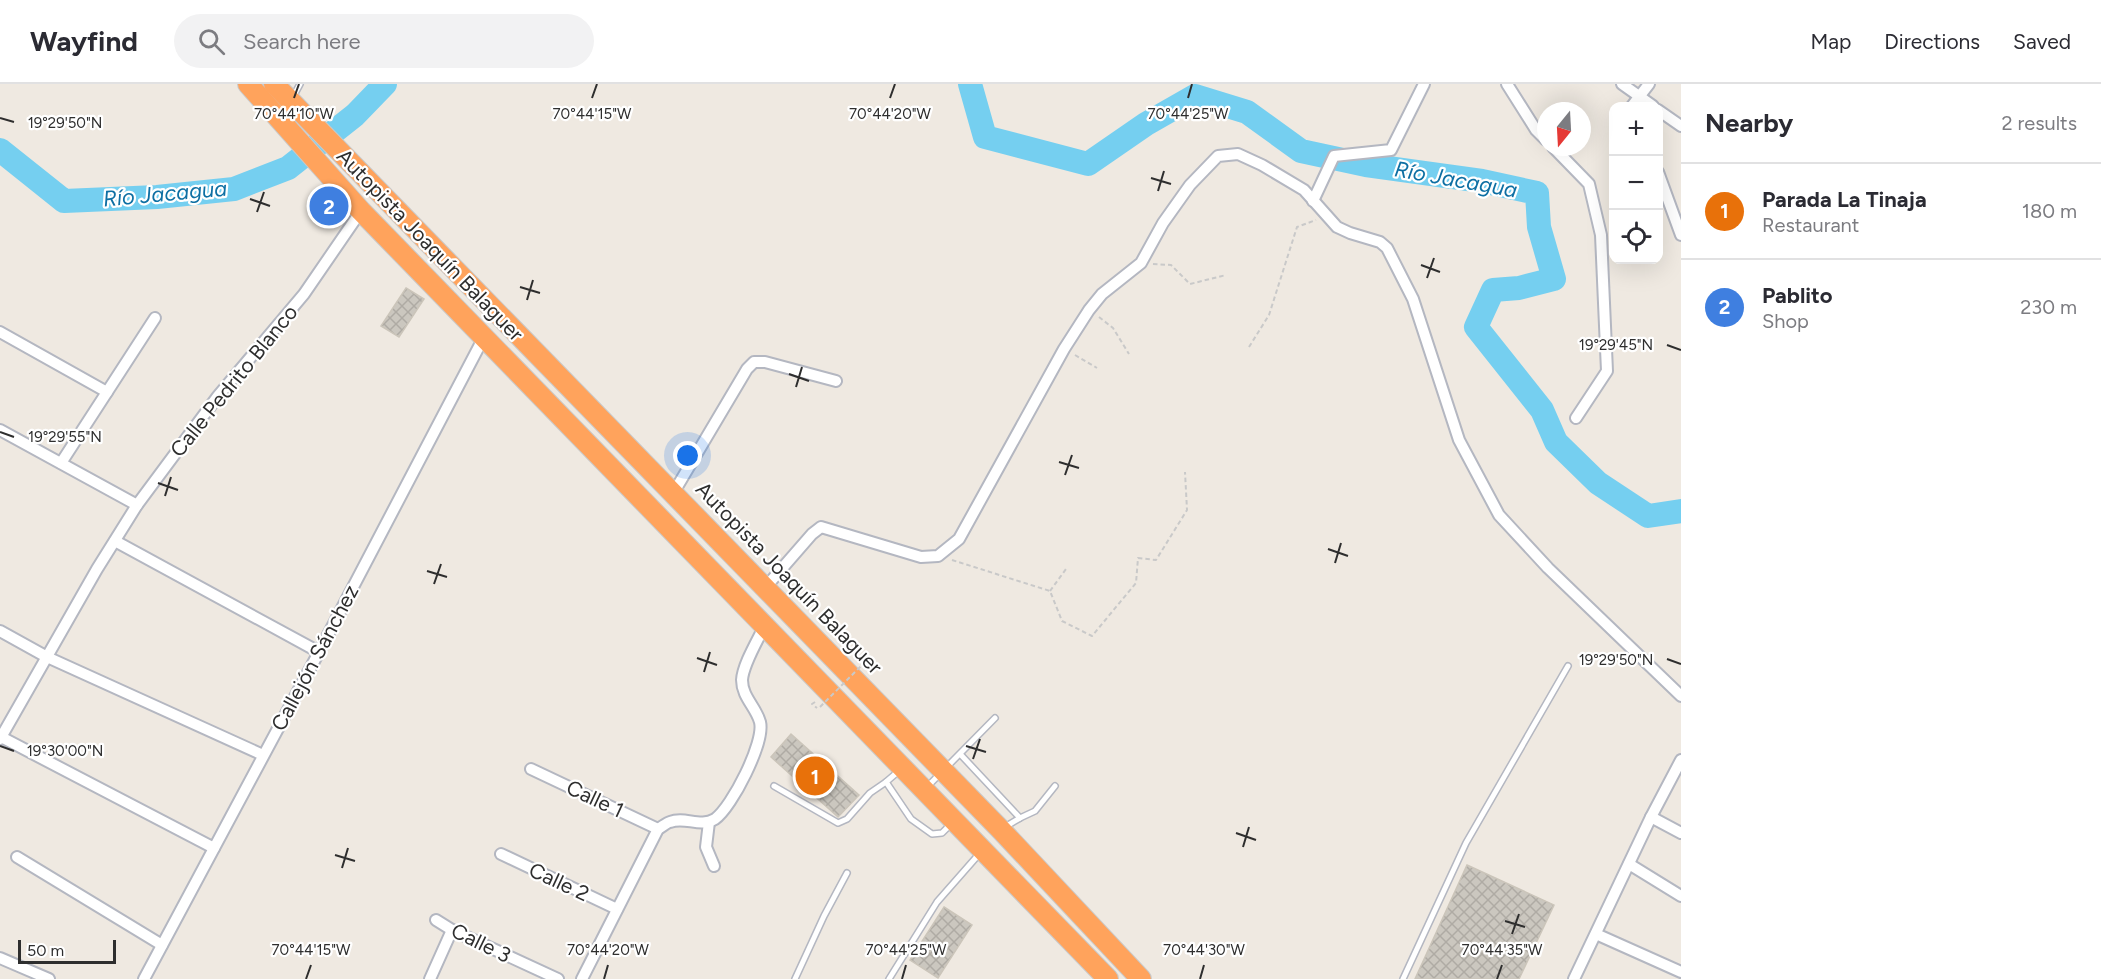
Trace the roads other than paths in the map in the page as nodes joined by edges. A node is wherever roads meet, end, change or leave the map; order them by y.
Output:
1 (248, 84) edge
2 (1424, 84) edge
3 (1507, 84) edge
4 (1622, 84) edge
5 (1649, 84) edge
6 (286, 96) edge
7 (1640, 97) junction
8 (1636, 102) edge
9 (1647, 102) edge
10 (1663, 114) edge
11 (1681, 126) edge
12 (1537, 131) edge
13 (1562, 156) edge
14 (1663, 183) edge
15 (1313, 201) junction
16 (361, 211) junction
17 (1681, 235) edge
18 (155, 318) dead end
19 (0, 332) edge
20 (484, 337) junction
21 (836, 381) dead end
22 (107, 392) junction
23 (1576, 418) dead end
24 (0, 430) edge
25 (61, 463) junction
26 (674, 492) junction
27 (137, 504) junction
28 (115, 540) junction
29 (765, 588) junction
30 (765, 625) junction
31 (0, 631) edge
32 (319, 652) junction
33 (47, 657) junction
34 (1568, 666) dead end
35 (1681, 696) edge
36 (995, 718) dead end
37 (5, 719) edge
38 (1, 738) edge
39 (263, 755) junction
40 (961, 755) junction
41 (1681, 760) edge
42 (903, 767) junction
43 (531, 770) dead end
44 (943, 771) junction
45 (886, 782) junction
46 (774, 786) dead end
47 (1055, 786) dead end
48 (925, 789) junction
49 (1651, 817) junction
50 (1020, 818) junction
51 (954, 821) junction
52 (709, 822) junction
53 (658, 829) junction
54 (1001, 830) junction
55 (1681, 833) edge
56 (214, 848) junction
57 (983, 850) junction
58 (501, 855) dead end
59 (17, 857) dead end
60 (1629, 864) junction
61 (714, 866) dead end
62 (847, 873) dead end
63 (1681, 896) edge
64 (618, 909) junction
65 (436, 920) dead end
66 (452, 930) junction
67 (1596, 934) junction
68 (162, 945) junction
69 (0, 958) edge
70 (1681, 972) edge
71 (49, 979) edge
72 (144, 979) edge
73 (430, 979) edge
74 (558, 979) edge
75 (582, 979) edge
76 (795, 979) edge
77 (889, 979) edge
78 (1108, 979) edge
79 (1141, 979) edge
80 (1403, 979) edge
81 (1574, 979) edge

1 - 6 highway, Autopista Joaquín Balaguer
2 - 15 street
3 - 12 street
4 - 7 street
5 - 7 street
6 - 16 highway, Autopista Joaquín Balaguer
6 - 26 highway, Autopista Joaquín Balaguer
7 - 8 street
7 - 9 street
10 - 11 street
13 - 23 street
14 - 17 street
15 - 29 street
15 - 35 street
16 - 20 highway, Autopista Joaquín Balaguer
16 - 27 street, Calle Pedrito Blanco
18 - 22 street
19 - 22 street
20 - 30 highway, Autopista Joaquín Balaguer
20 - 32 street, Callejón Sánchez
21 - 26 street
22 - 25 street
24 - 25 street
25 - 27 street
26 - 29 highway, Autopista Joaquín Balaguer
27 - 28 street, Calle Pedrito Blanco
28 - 32 street
28 - 33 street, Calle Pedrito Blanco
29 - 44 highway, Autopista Joaquín Balaguer
30 - 42 highway, Autopista Joaquín Balaguer
30 - 52 street
31 - 33 street
32 - 39 street, Callejón Sánchez
33 - 37 street, Calle Pedrito Blanco
33 - 39 street
34 - 80 lane
36 - 40 lane
37 - 38 street, Calle Pedrito Blanco
38 - 56 street
39 - 56 street, Callejón Sánchez
40 - 44 lane
40 - 50 lane
41 - 49 street
42 - 45 lane
42 - 48 highway, Autopista Joaquín Balaguer
43 - 53 street, Calle 1
44 - 48 lane
44 - 54 highway, Autopista Joaquín Balaguer
45 - 46 lane
45 - 51 lane
47 - 50 lane
48 - 51 highway, Autopista Joaquín Balaguer
49 - 55 street
49 - 60 street
50 - 54 lane
51 - 57 highway, Autopista Joaquín Balaguer
52 - 53 street
52 - 61 street
53 - 64 street
54 - 79 highway, Autopista Joaquín Balaguer
56 - 68 street, Callejón Sánchez
57 - 77 lane
57 - 78 highway, Autopista Joaquín Balaguer
58 - 64 street, Calle 2
59 - 68 street
60 - 63 street
60 - 67 street
62 - 76 lane
64 - 75 street
65 - 66 street, Calle 3
66 - 73 street
66 - 74 street, Calle 3
67 - 70 street
67 - 81 street
68 - 72 street, Callejón Sánchez
69 - 71 street

